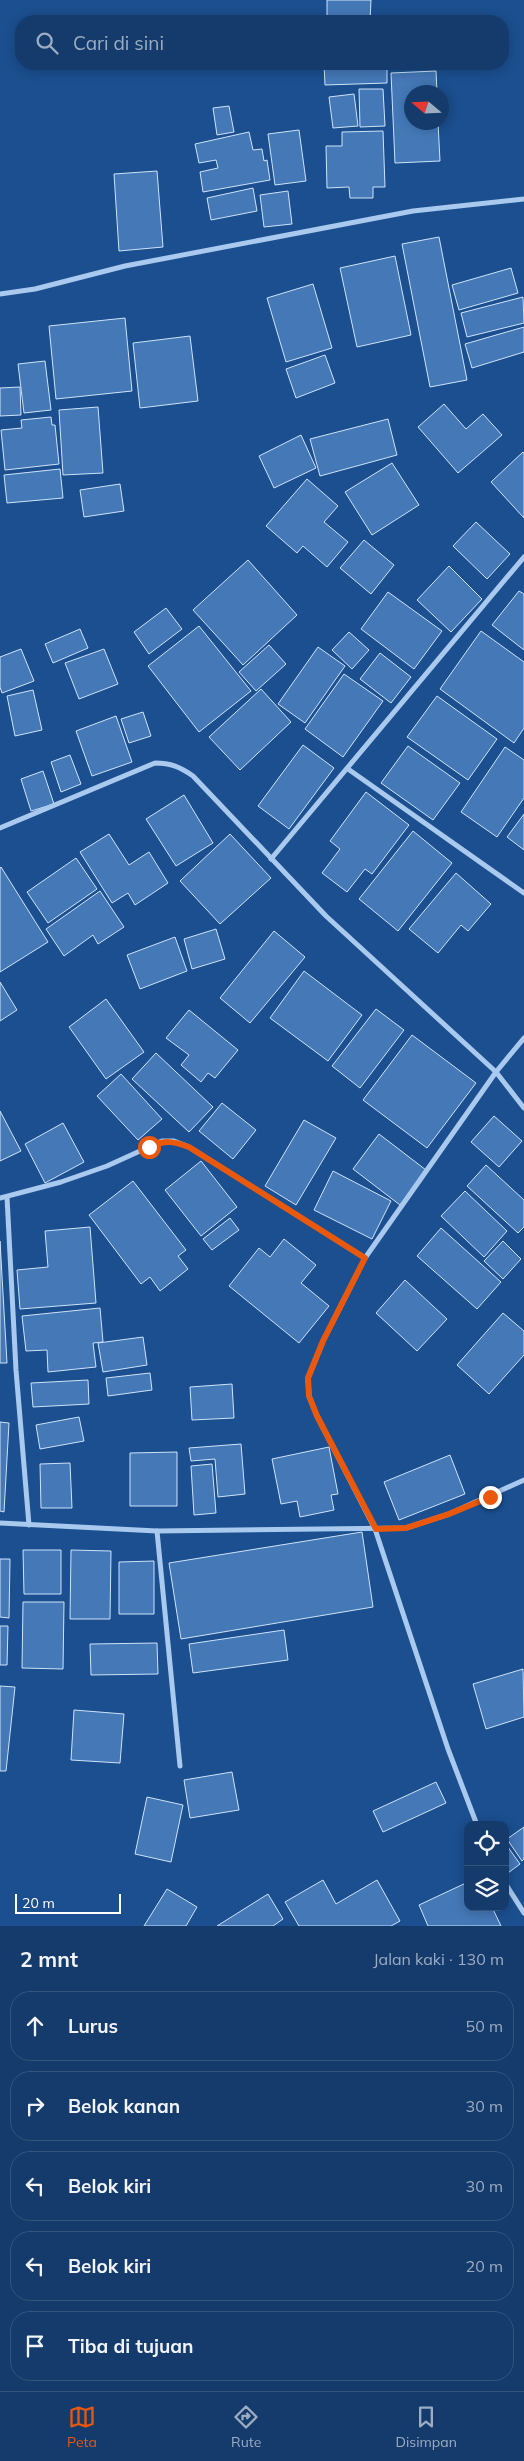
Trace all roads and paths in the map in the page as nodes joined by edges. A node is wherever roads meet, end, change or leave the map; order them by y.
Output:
1 (524, 199) edge
2 (0, 294) edge
3 (524, 557) edge
4 (348, 769) junction
5 (0, 828) edge
6 (271, 859) junction
7 (524, 893) edge
8 (524, 1038) edge
9 (496, 1072) junction
10 (524, 1108) edge
11 (7, 1197) junction
12 (0, 1198) edge
13 (365, 1258) junction
14 (524, 1480) edge
15 (0, 1523) edge
16 (29, 1524) junction
17 (376, 1529) junction
18 (157, 1531) junction
19 (180, 1766) dead end
20 (475, 1821) edge
21 (509, 1889) edge
22 (524, 1913) edge

1 - 2 street
3 - 4 street
4 - 6 street
4 - 7 street
5 - 6 street
6 - 9 street
8 - 9 street
9 - 10 street
9 - 13 street
11 - 12 street
11 - 13 street
11 - 16 street
13 - 17 street
14 - 17 street
15 - 16 street
16 - 18 street
17 - 18 street
17 - 20 street
18 - 19 street
21 - 22 street

